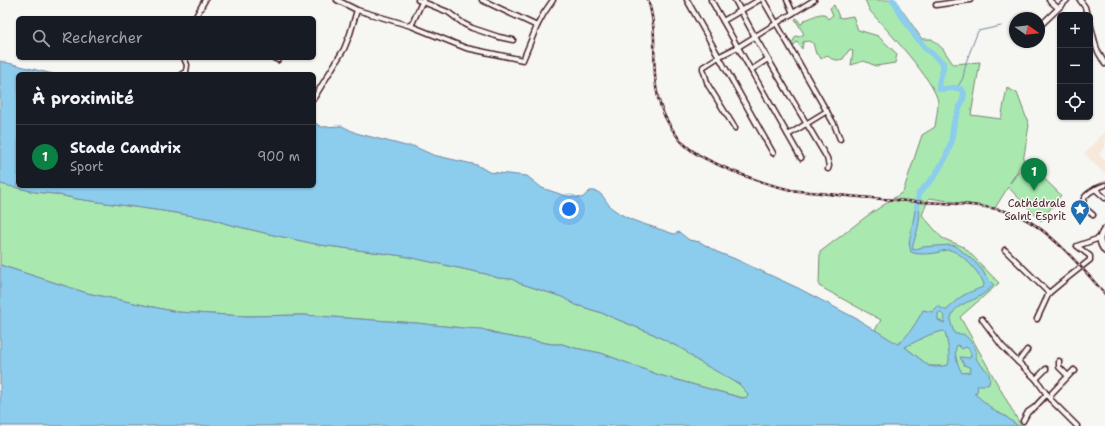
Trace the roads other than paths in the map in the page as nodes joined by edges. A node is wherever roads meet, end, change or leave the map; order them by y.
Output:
1 (205, 0) edge
2 (337, 0) edge
3 (482, 0) edge
4 (553, 0) edge
5 (687, 0) edge
6 (711, 0) edge
7 (735, 0) edge
8 (759, 0) edge
9 (763, 0) edge
10 (787, 0) edge
11 (814, 0) edge
12 (970, 0) edge
13 (1049, 0) edge
14 (1067, 0) edge
15 (1080, 0) edge
16 (421, 1) edge
17 (936, 5) dead end
18 (1058, 8) junction
19 (357, 10) junction
20 (741, 11) junction
21 (1086, 12) edge
22 (793, 13) junction
23 (196, 16) edge
24 (723, 21) junction
25 (1045, 21) edge
26 (776, 24) junction
27 (411, 26) junction
28 (537, 26) junction
29 (1093, 35) edge
30 (755, 37) junction
31 (513, 40) dead end
32 (738, 47) junction
33 (720, 56) junction
34 (768, 59) junction
35 (185, 60) edge
36 (1105, 64) edge
37 (751, 70) junction
38 (186, 72) edge
39 (316, 95) edge
40 (827, 112) junction
41 (806, 124) junction
42 (735, 128) dead end
43 (788, 135) junction
44 (840, 139) dead end
45 (773, 153) dead end
46 (801, 158) dead end
47 (828, 169) dead end
48 (1105, 186) edge
49 (1095, 188) junction
50 (1105, 198) edge
51 (1093, 215) dead end
52 (1105, 229) edge
53 (1100, 238) junction
54 (1005, 250) dead end
55 (1105, 251) edge
56 (1050, 294) junction
57 (982, 319) dead end
58 (1037, 319) dead end
59 (1027, 350) dead end
60 (1059, 361) dead end
61 (1018, 362) junction
62 (1046, 369) dead end
63 (1076, 371) dead end
64 (1068, 376) junction
65 (1036, 379) junction
66 (1048, 394) junction
67 (1050, 399) junction
68 (1023, 421) dead end
69 (1077, 426) edge

1 - 23 street
2 - 19 street
3 - 28 street
4 - 28 street
5 - 33 street
6 - 24 street
7 - 20 street
8 - 20 street
9 - 26 street
10 - 22 street
11 - 22 street
12 - 17 street
13 - 18 street
14 - 18 street
15 - 21 street
16 - 27 street
16 - 31 street
18 - 25 street
19 - 27 street
19 - 39 street
20 - 24 street
20 - 30 street
22 - 26 street
24 - 32 street
26 - 30 street
26 - 40 street
27 - 28 street
29 - 36 street
30 - 32 street
30 - 34 street
32 - 33 street
32 - 37 street
33 - 42 street
33 - 45 street
34 - 37 street
34 - 41 street
35 - 38 street
37 - 43 street
40 - 41 street
40 - 44 street
41 - 43 street
41 - 47 street
43 - 46 street
48 - 49 street
49 - 50 street
49 - 51 street
52 - 53 street
53 - 55 street
53 - 56 street
54 - 56 street
56 - 58 street
57 - 61 street
59 - 61 street
60 - 64 street
61 - 65 street
62 - 65 street
63 - 64 street
64 - 67 street
65 - 66 street
66 - 67 street
66 - 68 street
67 - 69 street

